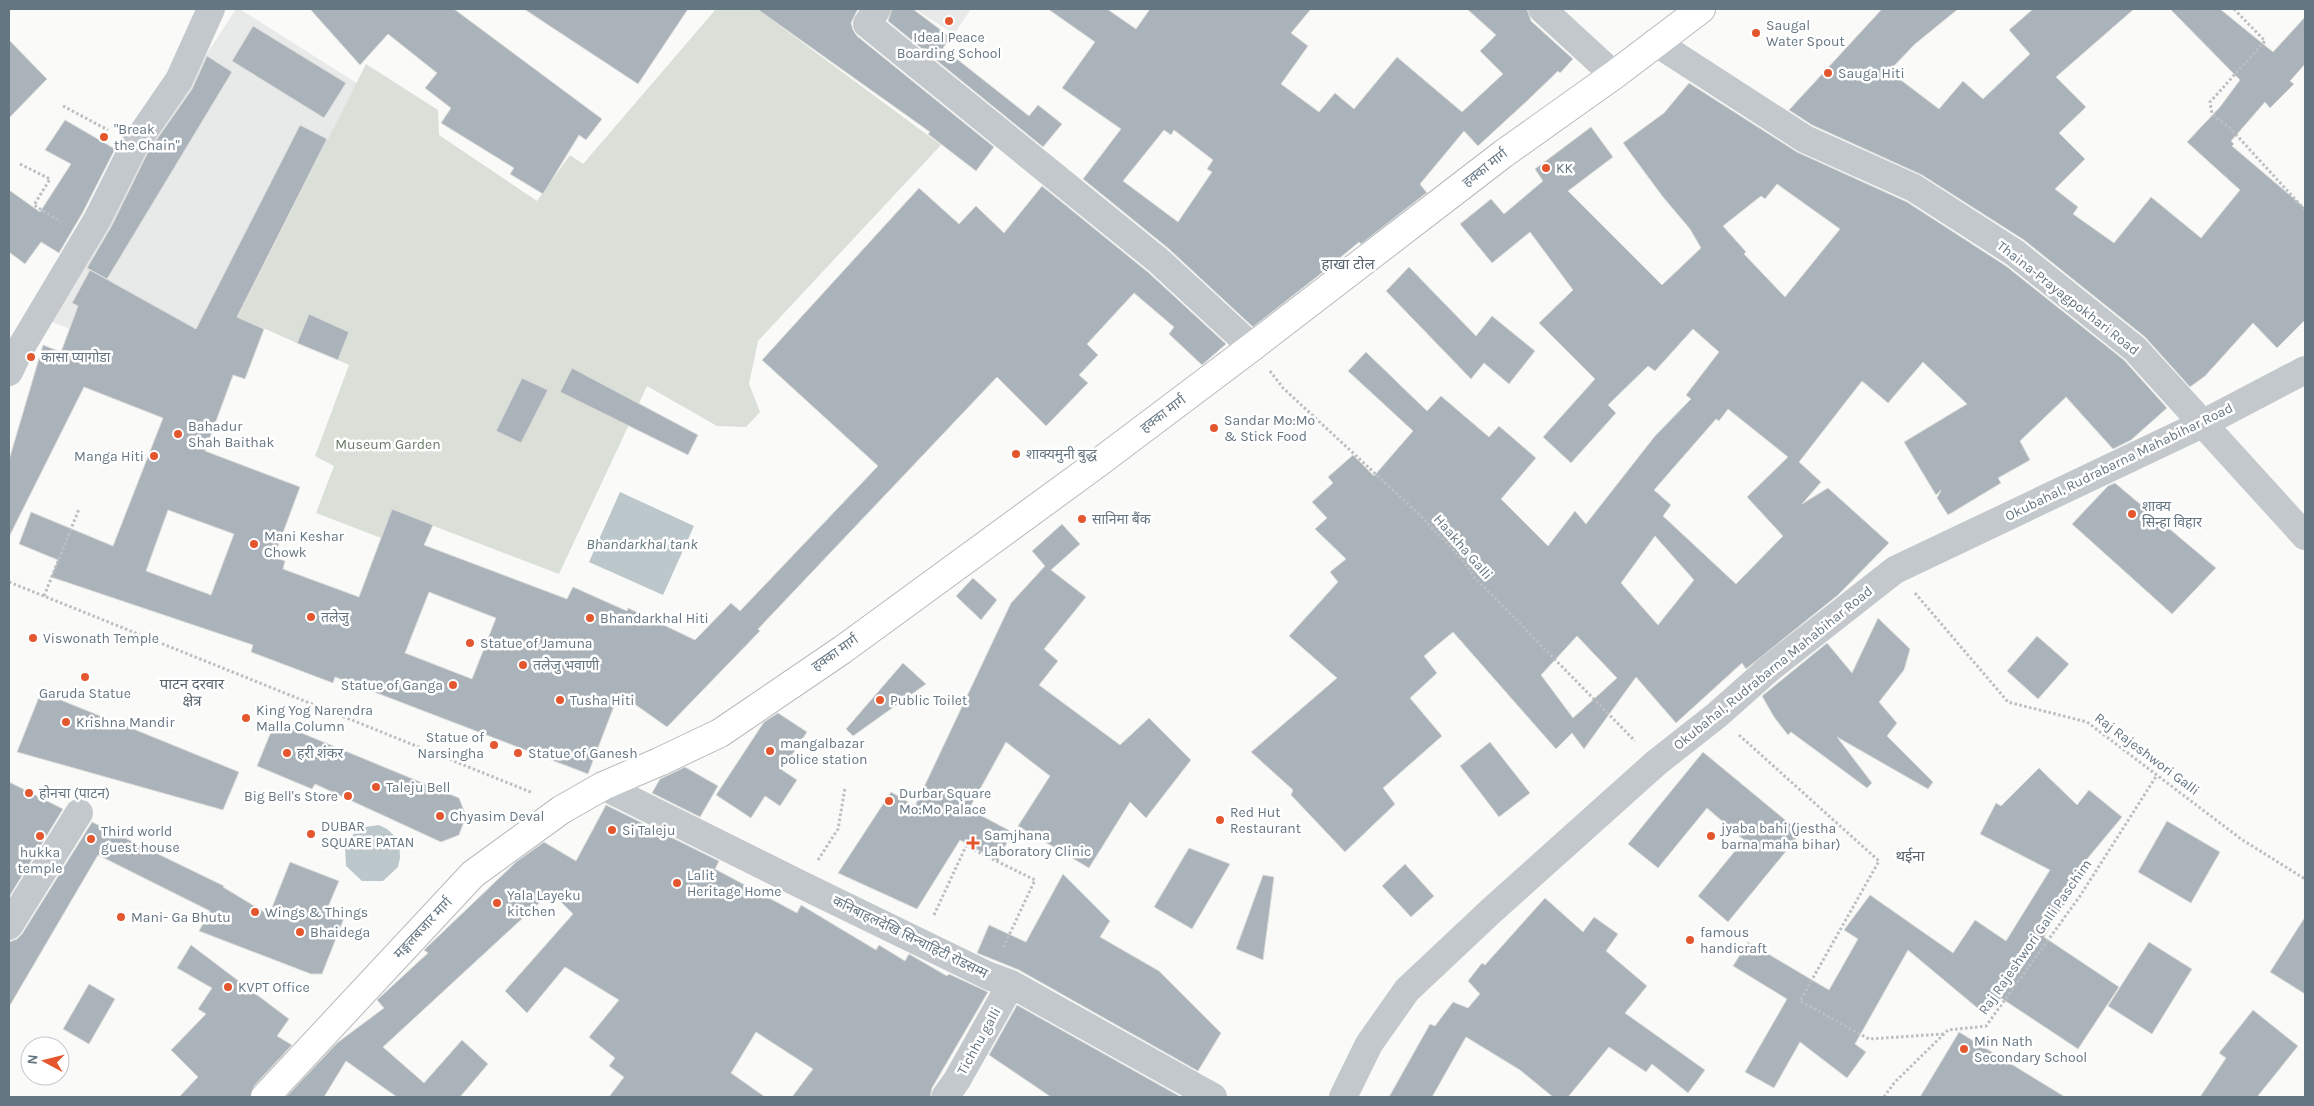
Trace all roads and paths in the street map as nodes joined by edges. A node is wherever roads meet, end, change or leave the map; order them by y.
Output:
1 (211, 9) edge
2 (877, 9) edge
3 (1542, 9) edge
4 (1701, 9) edge
5 (2234, 9) edge
6 (1656, 42) junction
7 (1614, 76) junction
8 (63, 106) dead end
9 (135, 144) junction
10 (20, 164) dead end
11 (2305, 210) edge
12 (86, 239) junction
13 (1252, 347) junction
14 (2305, 370) edge
15 (9, 372) edge
16 (2202, 424) junction
17 (79, 509) dead end
18 (2305, 536) edge
19 (1895, 570) junction
20 (9, 582) edge
21 (44, 596) junction
22 (1717, 715) junction
23 (1656, 763) junction
24 (2157, 775) junction
25 (603, 786) junction
26 (845, 788) dead end
27 (562, 810) junction
28 (79, 812) dead end
29 (2305, 879) edge
30 (802, 885) junction
31 (9, 926) edge
32 (921, 942) junction
33 (1000, 980) junction
34 (1944, 1034) junction
35 (265, 1097) edge
36 (944, 1097) edge
37 (1213, 1097) edge
38 (1343, 1097) edge
39 (1884, 1097) edge

1 - 9 street
2 - 13 street
3 - 7 street
4 - 6 main road, हक्का मार्ग
5 - 11 path
6 - 7 main road, हक्का मार्ग
6 - 16 street, Thaina-Prayagpokhari Road
7 - 13 main road, हक्का मार्ग
8 - 9 path
9 - 12 street
10 - 12 path
12 - 15 street
13 - 23 path, Haakha Galli
13 - 25 main road, हक्का मार्ग
14 - 16 street, Okubahal, Rudrabarna Mahabihar Road
16 - 18 street, Thaina-Prayagpokhari Road
16 - 19 street, Okubahal, Rudrabarna Mahabihar Road
17 - 21 path
19 - 22 street, Okubahal, Rudrabarna Mahabihar Road
19 - 24 path, Raj Rajeshwori Galli
20 - 21 path
21 - 27 path
22 - 23 street, Okubahal, Rudrabarna Mahabihar Road
22 - 34 path
23 - 38 street, Okubahal, Rudrabarna Mahabihar Road
24 - 29 path, Raj Rajeshwori Galli
24 - 34 path, Raj Rajeshwori Galli Paschim
25 - 27 main road, मङ्गलबजार मार्ग
25 - 30 street, कनिबाहलदेखि सिन्चाहिटी रोडसम्म
26 - 30 path
27 - 35 main road, मङ्गलबजार मार्ग
28 - 31 street
30 - 32 street, कनिबाहलदेखि सिन्चाहिटी रोडसम्म
32 - 33 street, कनिबाहलदेखि सिन्चाहिटी रोडसम्म
32 - 33 path
33 - 36 street, Tichhu galli
33 - 37 street, कनिबाहलदेखि सिन्चाहिटी रोडसम्म
34 - 39 path, Raj Rajeshwori Galli Paschim

